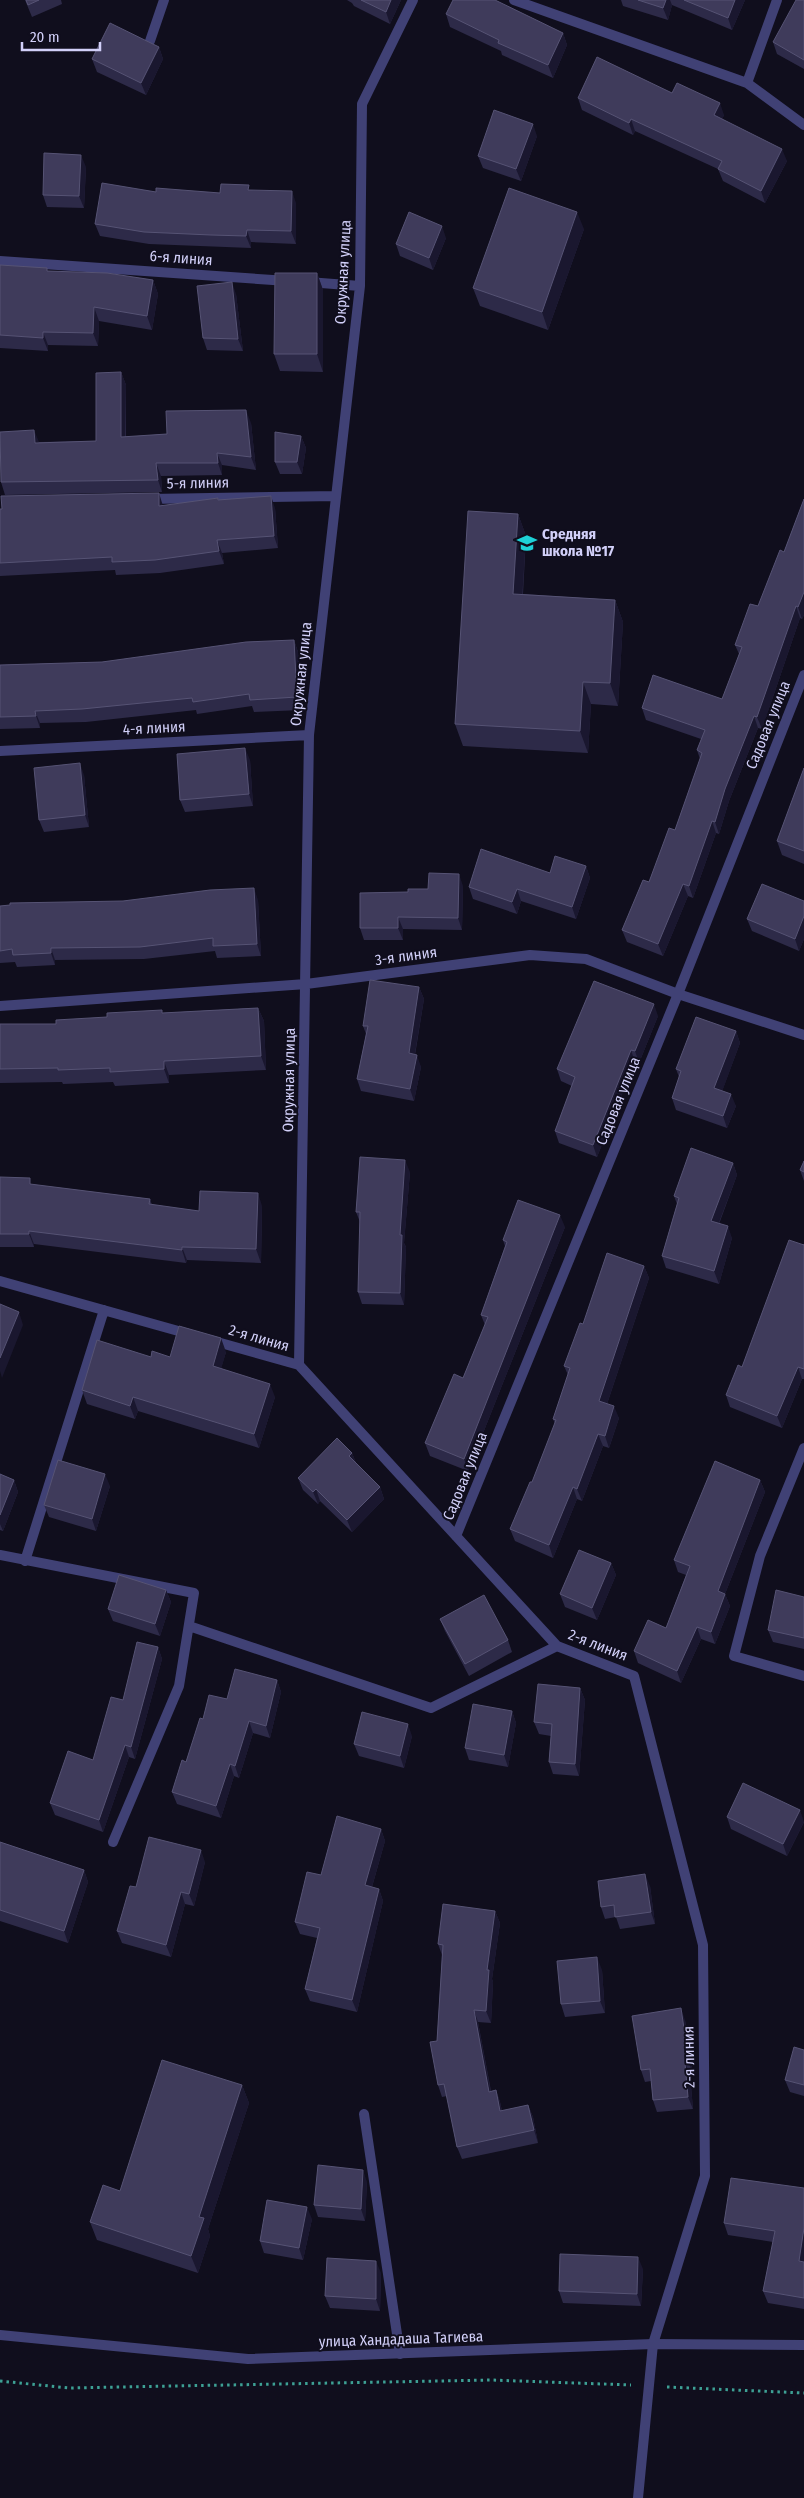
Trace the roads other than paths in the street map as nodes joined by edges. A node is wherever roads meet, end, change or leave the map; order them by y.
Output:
1 (164, 0) edge
2 (413, 0) edge
3 (514, 0) edge
4 (777, 0) edge
5 (150, 41) edge
6 (747, 83) junction
7 (804, 125) edge
8 (0, 261) edge
9 (360, 286) junction
10 (336, 496) junction
11 (138, 499) edge
12 (804, 675) edge
13 (309, 735) junction
14 (0, 751) edge
15 (306, 984) junction
16 (678, 994) junction
17 (0, 1006) edge
18 (804, 1035) edge
19 (0, 1281) edge
20 (104, 1310) junction
21 (299, 1365) junction
22 (804, 1448) edge
23 (456, 1536) junction
24 (0, 1555) edge
25 (25, 1562) junction
26 (189, 1626) junction
27 (557, 1646) junction
28 (804, 1676) edge
29 (113, 1842) dead end
30 (364, 2114) dead end
31 (0, 2331) edge
32 (0, 2336) edge
33 (804, 2340) edge
34 (654, 2341) junction
35 (804, 2345) edge
36 (400, 2352) junction
37 (638, 2498) edge

1 - 5 street
2 - 9 street, Окружная улица
3 - 6 street
4 - 6 street
6 - 7 street
8 - 9 street, 6-я линия
9 - 10 street, Окружная улица
10 - 11 street, 5-я линия
10 - 13 street, Окружная улица
12 - 16 street, Садовая улица
13 - 14 street, 4-я линия
13 - 15 street, Окружная улица
15 - 16 street, 3-я линия
15 - 17 street, 3-я линия
15 - 21 street, Окружная улица
16 - 18 street, 3-я линия
16 - 23 street, Садовая улица
19 - 20 street, 2-я линия
20 - 21 street, 2-я линия
20 - 25 street
21 - 23 street, 2-я линия
22 - 28 street
23 - 27 street, 2-я линия
24 - 25 street
25 - 26 street
26 - 27 street
26 - 29 street
27 - 34 street, 2-я линия
30 - 36 street
31 - 36 street, улица Хандадаша Тагиева
32 - 36 street, улица Хандадаша Тагиева
33 - 34 street, улица Хандадаша Тагиева
34 - 35 street, улица Хандадаша Тагиева
34 - 36 street, улица Хандадаша Тагиева
34 - 37 street

